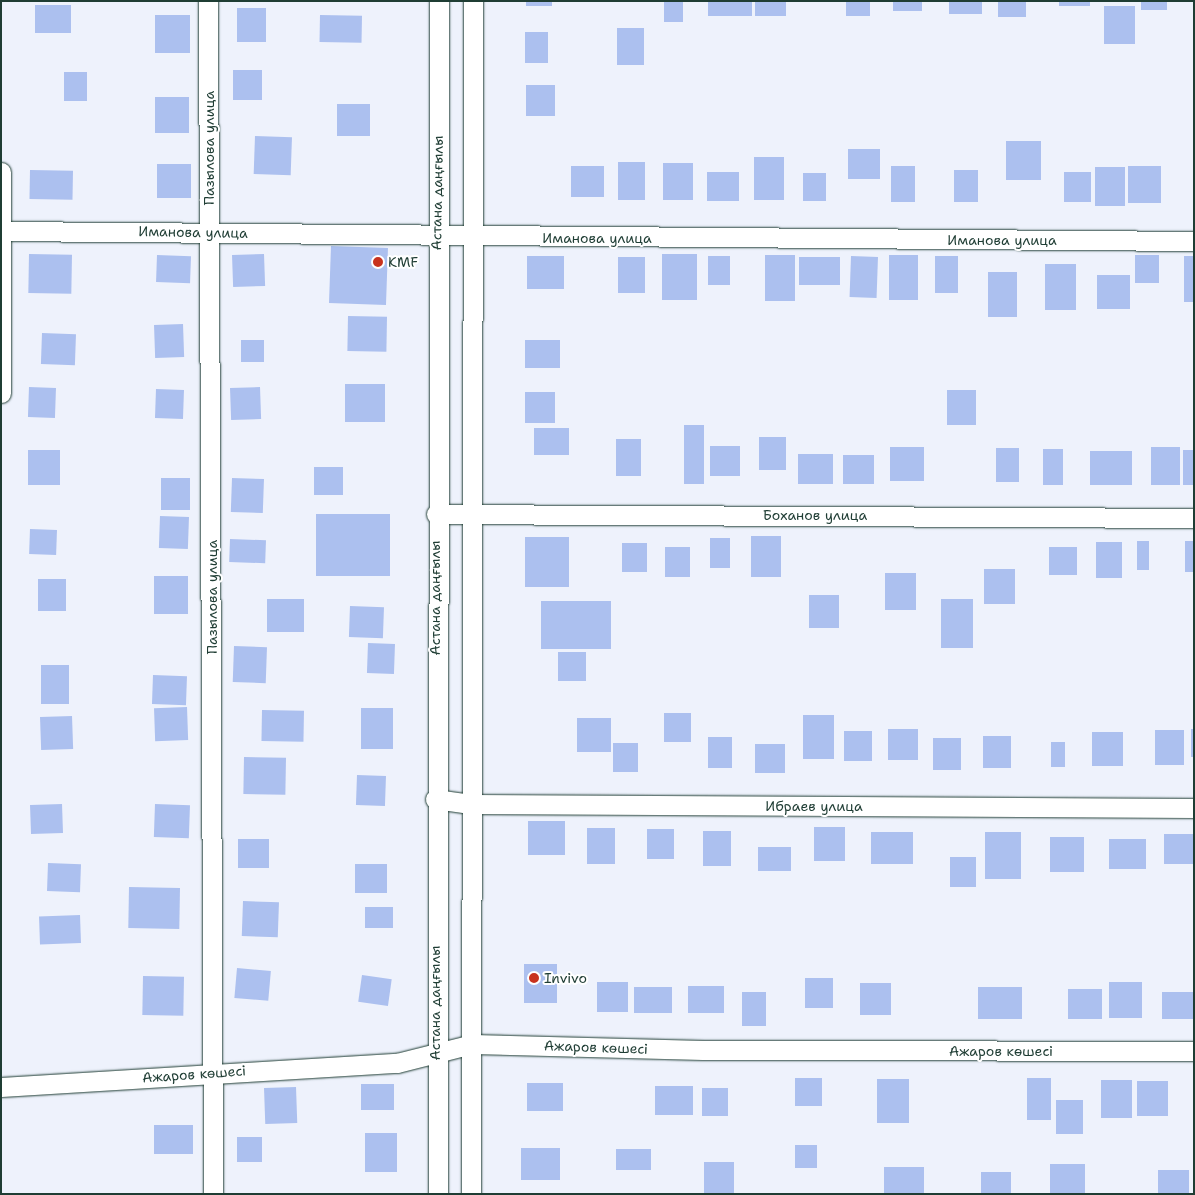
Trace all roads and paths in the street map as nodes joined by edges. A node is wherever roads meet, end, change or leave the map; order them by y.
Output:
1 (208, 1) edge
2 (439, 1) edge
3 (474, 1) edge
4 (1, 172) edge
5 (2, 230) edge
6 (210, 232) junction
7 (436, 235) junction
8 (471, 238) junction
9 (1194, 241) edge
10 (1, 393) edge
11 (472, 513) junction
12 (436, 514) junction
13 (1194, 518) edge
14 (435, 799) junction
15 (471, 804) junction
16 (1194, 808) edge
17 (472, 1044) junction
18 (1194, 1051) edge
19 (435, 1053) junction
20 (214, 1073) junction
21 (1, 1087) edge
22 (214, 1194) edge
23 (438, 1194) edge
24 (471, 1194) edge

1 - 6 street, Пазылова улица
2 - 7 street, Астана даңғылы
3 - 8 street
4 - 5 street
5 - 6 street, Иманова улица
5 - 10 street
6 - 7 street, Иманова улица
6 - 20 street, Пазылова улица
7 - 8 street, Иманова улица
7 - 12 street, Астана даңғылы
8 - 9 street, Иманова улица
8 - 11 street
11 - 12 street, Боханов улица
11 - 13 street, Боханов улица
11 - 15 street
12 - 14 street, Астана даңғылы
14 - 15 street, Ибраев улица
14 - 19 street, Астана даңғылы
15 - 16 street, Ибраев улица
15 - 17 street
17 - 18 street, Ажаров көшесі
17 - 19 street, Ажаров көшесі
17 - 24 street
19 - 20 street, Ажаров көшесі
19 - 23 street, Астана даңғылы
20 - 21 street, Ажаров көшесі
20 - 22 street, Пазылова улица

